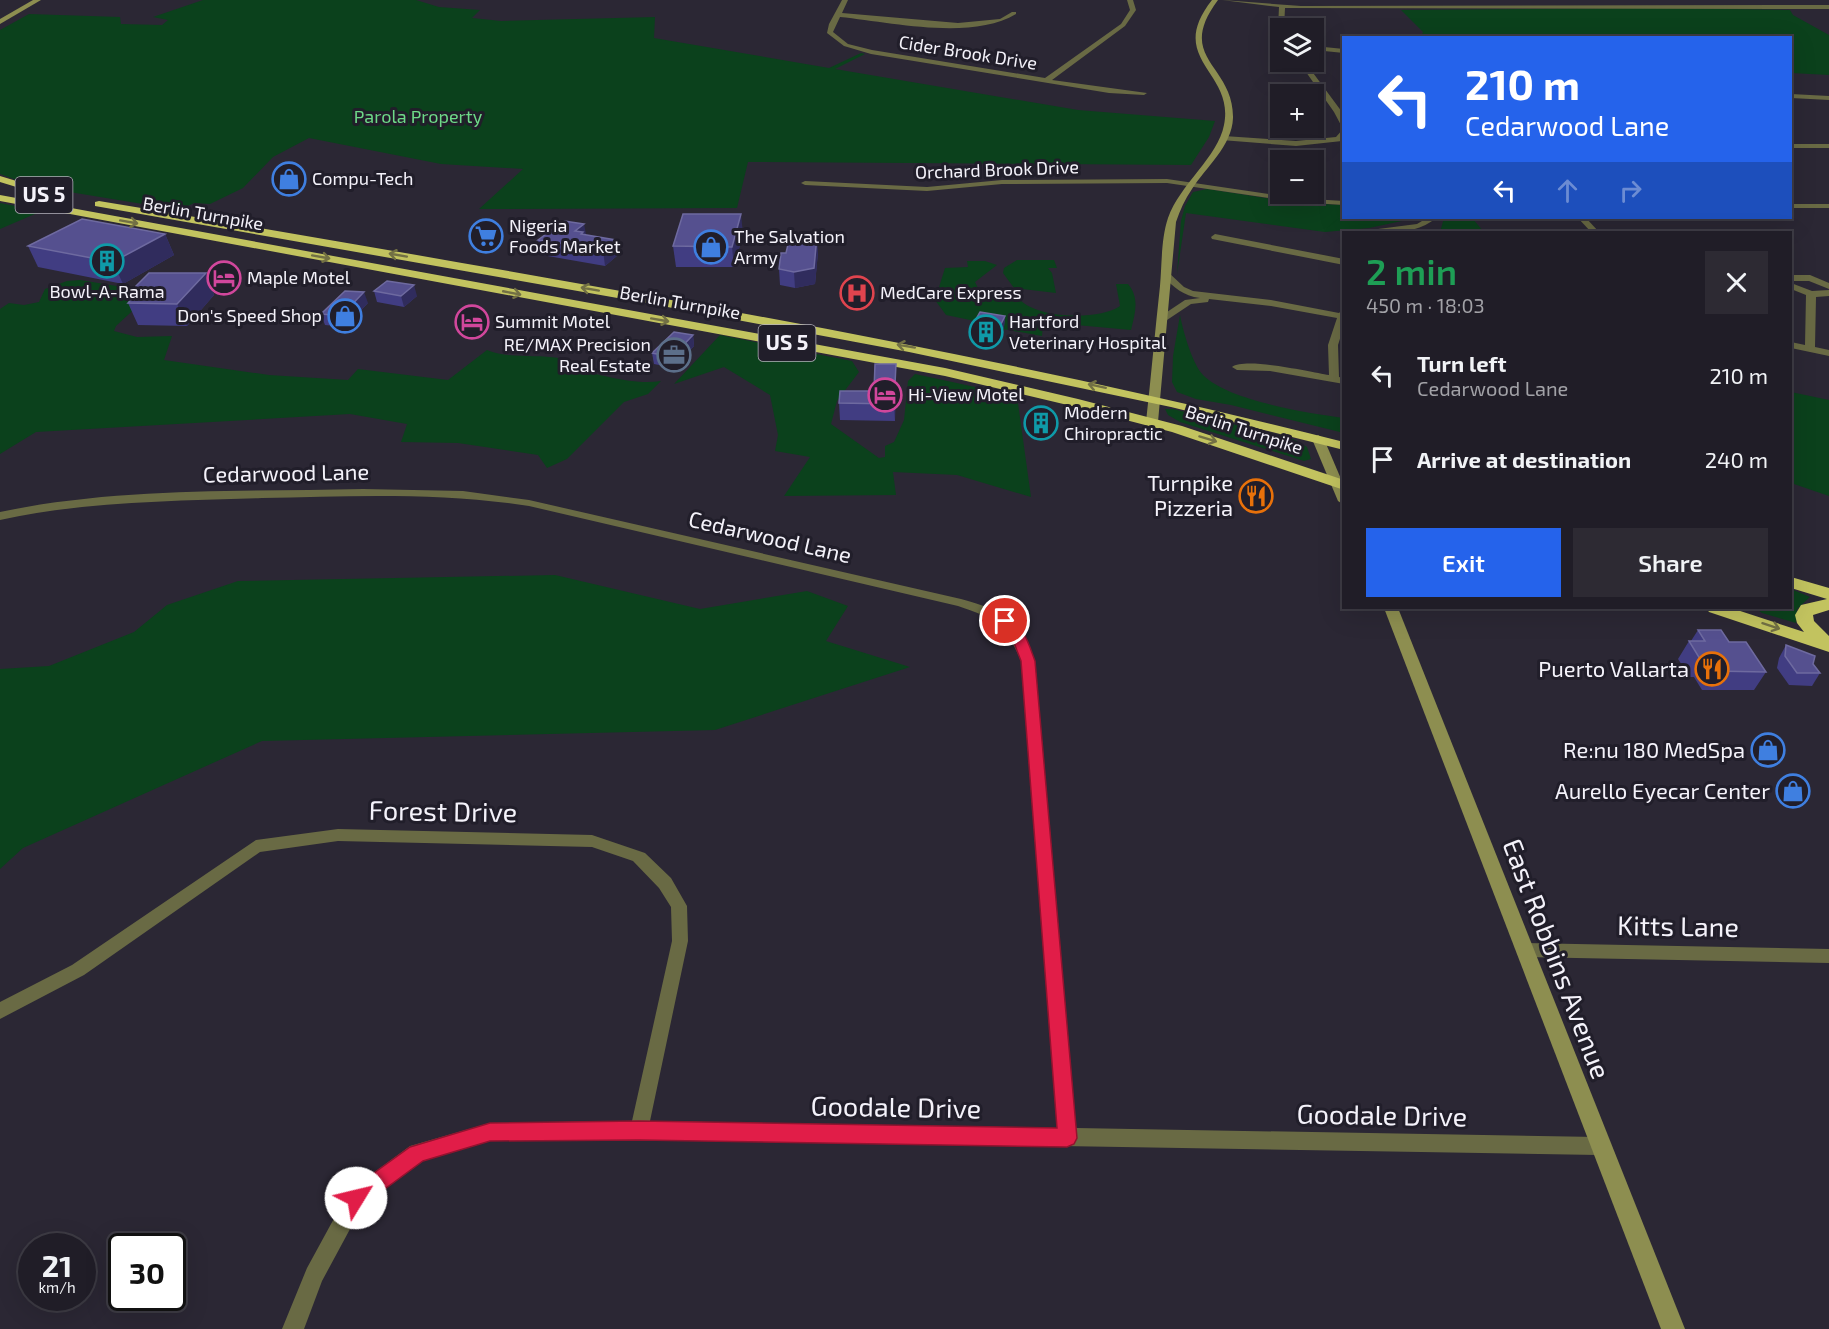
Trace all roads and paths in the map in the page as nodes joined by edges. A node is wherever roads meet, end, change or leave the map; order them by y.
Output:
1 (38, 0) edge
2 (845, 0) edge
3 (1130, 0) edge
4 (1215, 0) edge
5 (1225, 0) edge
6 (1351, 0) edge
7 (1483, 0) edge
8 (1590, 0) edge
9 (1709, 0) edge
10 (1816, 0) edge
11 (1282, 7) junction
12 (1354, 7) junction
13 (1492, 7) junction
14 (1600, 7) junction
15 (1719, 7) junction
16 (1829, 7) edge
17 (1014, 13) dead end
18 (840, 15) junction
19 (1281, 18) edge
20 (0, 22) edge
21 (1324, 49) edge
22 (1342, 51) edge
23 (1310, 72) edge
24 (1046, 81) junction
25 (1144, 93) dead end
26 (1792, 96) edge
27 (1829, 98) edge
28 (1341, 112) edge
29 (1342, 133) edge
30 (1224, 138) junction
31 (1792, 146) edge
32 (1829, 146) edge
33 (0, 179) edge
34 (805, 183) dead end
35 (1191, 183) junction
36 (0, 187) edge
37 (0, 198) edge
38 (62, 198) junction
39 (1342, 203) edge
40 (1792, 206) edge
41 (1829, 206) edge
42 (1430, 219) edge
43 (1583, 219) edge
44 (1385, 231) edge
45 (1594, 231) edge
46 (1215, 237) dead end
47 (1342, 262) edge
48 (1165, 274) junction
49 (1792, 278) edge
50 (1829, 285) edge
51 (1792, 286) edge
52 (1829, 293) edge
53 (1811, 294) junction
54 (1231, 299) junction
55 (733, 315) junction
56 (1342, 315) edge
57 (1342, 318) edge
58 (1161, 320) junction
59 (718, 331) junction
60 (1792, 345) edge
61 (1810, 349) junction
62 (1829, 353) edge
63 (1237, 367) dead end
64 (1339, 380) edge
65 (1154, 399) junction
66 (1152, 422) junction
67 (1318, 439) junction
68 (1342, 445) edge
69 (1340, 484) edge
70 (0, 516) edge
71 (1792, 582) edge
72 (1829, 594) edge
73 (1829, 604) edge
74 (1391, 609) edge
75 (1718, 609) edge
76 (1828, 646) edge
77 (1525, 950) junction
78 (1829, 956) edge
79 (0, 1011) edge
80 (639, 1131) junction
81 (1067, 1138) junction
82 (1598, 1146) junction
83 (293, 1329) edge
84 (1673, 1329) edge

1 - 20 main road
2 - 18 street, Cider Brook Drive
3 - 24 street
4 - 30 main road
5 - 11 street
6 - 12 street
7 - 13 street
8 - 14 street
9 - 15 street
10 - 16 street
11 - 12 street
11 - 19 street
12 - 13 street
13 - 14 street
14 - 15 street
15 - 16 street
17 - 18 street
18 - 24 street, Cider Brook Drive
21 - 22 street
23 - 28 street
24 - 25 street, Cider Brook Drive
26 - 27 street
29 - 30 street
30 - 35 main road
31 - 32 street
33 - 38 highway
34 - 35 street, Orchard Brook Drive
35 - 39 street, Orchard Brook Drive
35 - 48 main road
36 - 38 highway, Berlin Turnpike / US 5
37 -> 59 highway, Berlin Turnpike / US 5
55 -> 38 highway, Berlin Turnpike / US 5
40 - 41 street
42 - 44 street
43 - 45 street
46 - 47 street
48 - 54 street
48 - 58 main road
49 - 50 street
51 - 53 street
52 - 53 street
53 - 61 street
54 - 56 street
54 - 58 street
55 - 59 highway
65 -> 55 highway, Berlin Turnpike / US 5
57 - 64 street
58 - 65 main road
59 - 66 highway, Berlin Turnpike / US 5
60 - 61 street
61 - 62 street
63 - 64 street
65 - 66 main road
65 - 67 highway, Berlin Turnpike / US 5
66 -> 69 highway, Berlin Turnpike / US 5
67 - 68 highway, Berlin Turnpike / US 5
67 - 69 main road
70 - 81 street, Cedarwood Lane
71 - 72 highway
73 - 76 highway
74 - 77 main road, East Robbins Avenue
75 -> 76 highway
77 - 78 street, Kitts Lane
77 - 82 main road, East Robbins Avenue
79 - 80 street, Forest Drive
80 - 81 street, Goodale Drive
80 - 83 street, Goodale Drive
81 - 82 street, Goodale Drive
82 - 84 main road, East Robbins Avenue

